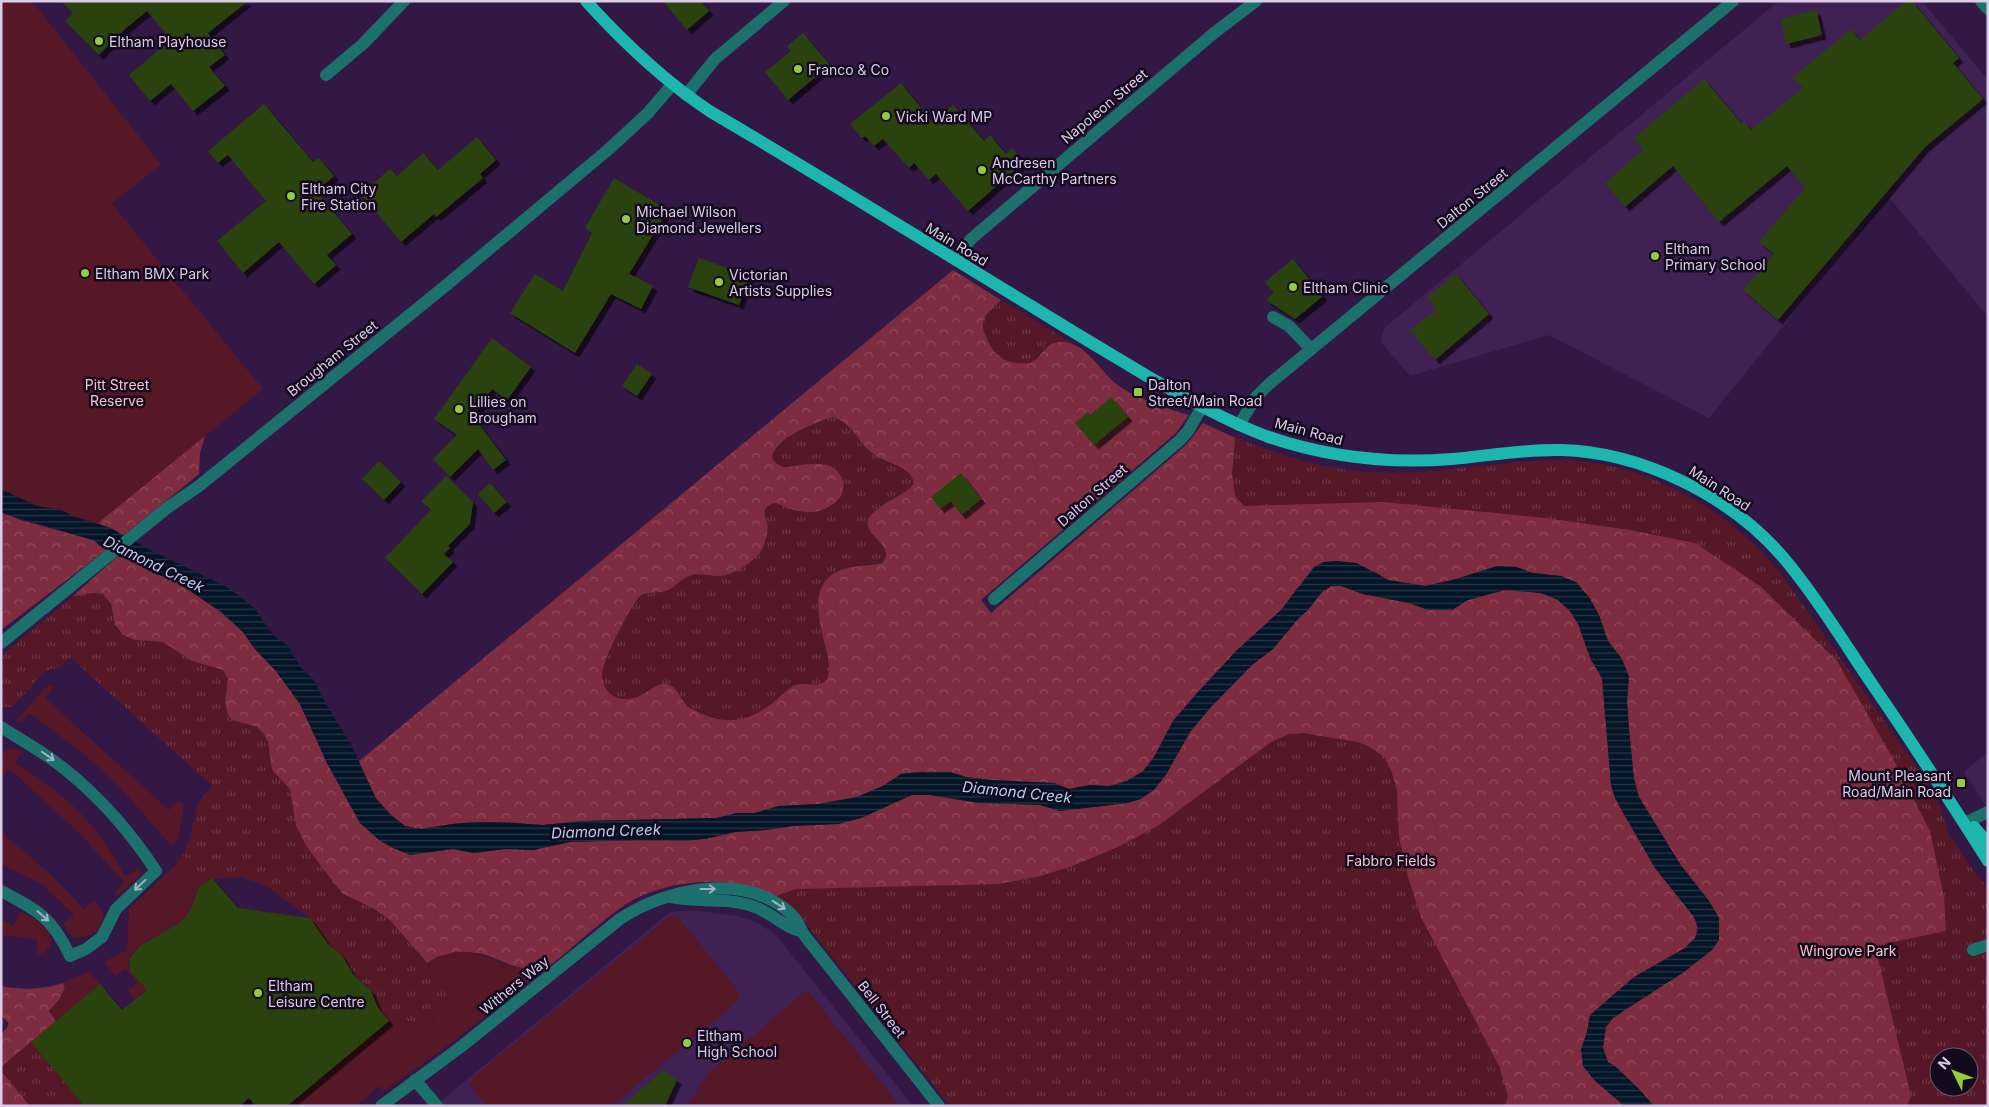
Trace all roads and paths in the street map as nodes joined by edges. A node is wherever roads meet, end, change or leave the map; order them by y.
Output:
1 (404, 1) edge
2 (586, 1) edge
3 (784, 1) edge
4 (1256, 1) edge
5 (1733, 1) edge
6 (1981, 1) edge
7 (1988, 9) edge
8 (326, 75) dead end
9 (672, 85) junction
10 (686, 95) junction
11 (956, 260) junction
12 (1273, 317) dead end
13 (1311, 349) junction
14 (1202, 407) junction
15 (1238, 425) junction
16 (994, 599) dead end
17 (1, 643) edge
18 (4, 728) edge
19 (1988, 812) edge
20 (1967, 822) junction
21 (1988, 843) edge
22 (1988, 861) edge
23 (1, 891) edge
24 (746, 897) joint
25 (1988, 945) edge
26 (1973, 950) dead end
27 (415, 1080) junction
28 (381, 1106) edge
29 (437, 1106) edge
30 (939, 1106) edge

1 - 8 street
2 - 9 main road, Main Road
3 - 10 street
4 - 11 street, Napoleon Street
5 - 13 street, Dalton Street
6 - 7 street
9 - 10 main road, Main Road
9 - 17 street, Brougham Street
10 - 11 main road, Main Road
11 - 14 main road, Main Road
12 - 13 street
13 - 15 street, Dalton Street
14 - 15 main road, Main Road
14 - 16 street, Dalton Street
15 - 20 main road, Main Road
18 - 23 street
19 - 20 street
20 - 21 main road, Main Road
20 - 22 main road, Main Road
24 - 27 street, Withers Way
24 - 30 street, Bell Street
25 - 26 street
27 - 28 street, Withers Way
27 - 29 street

